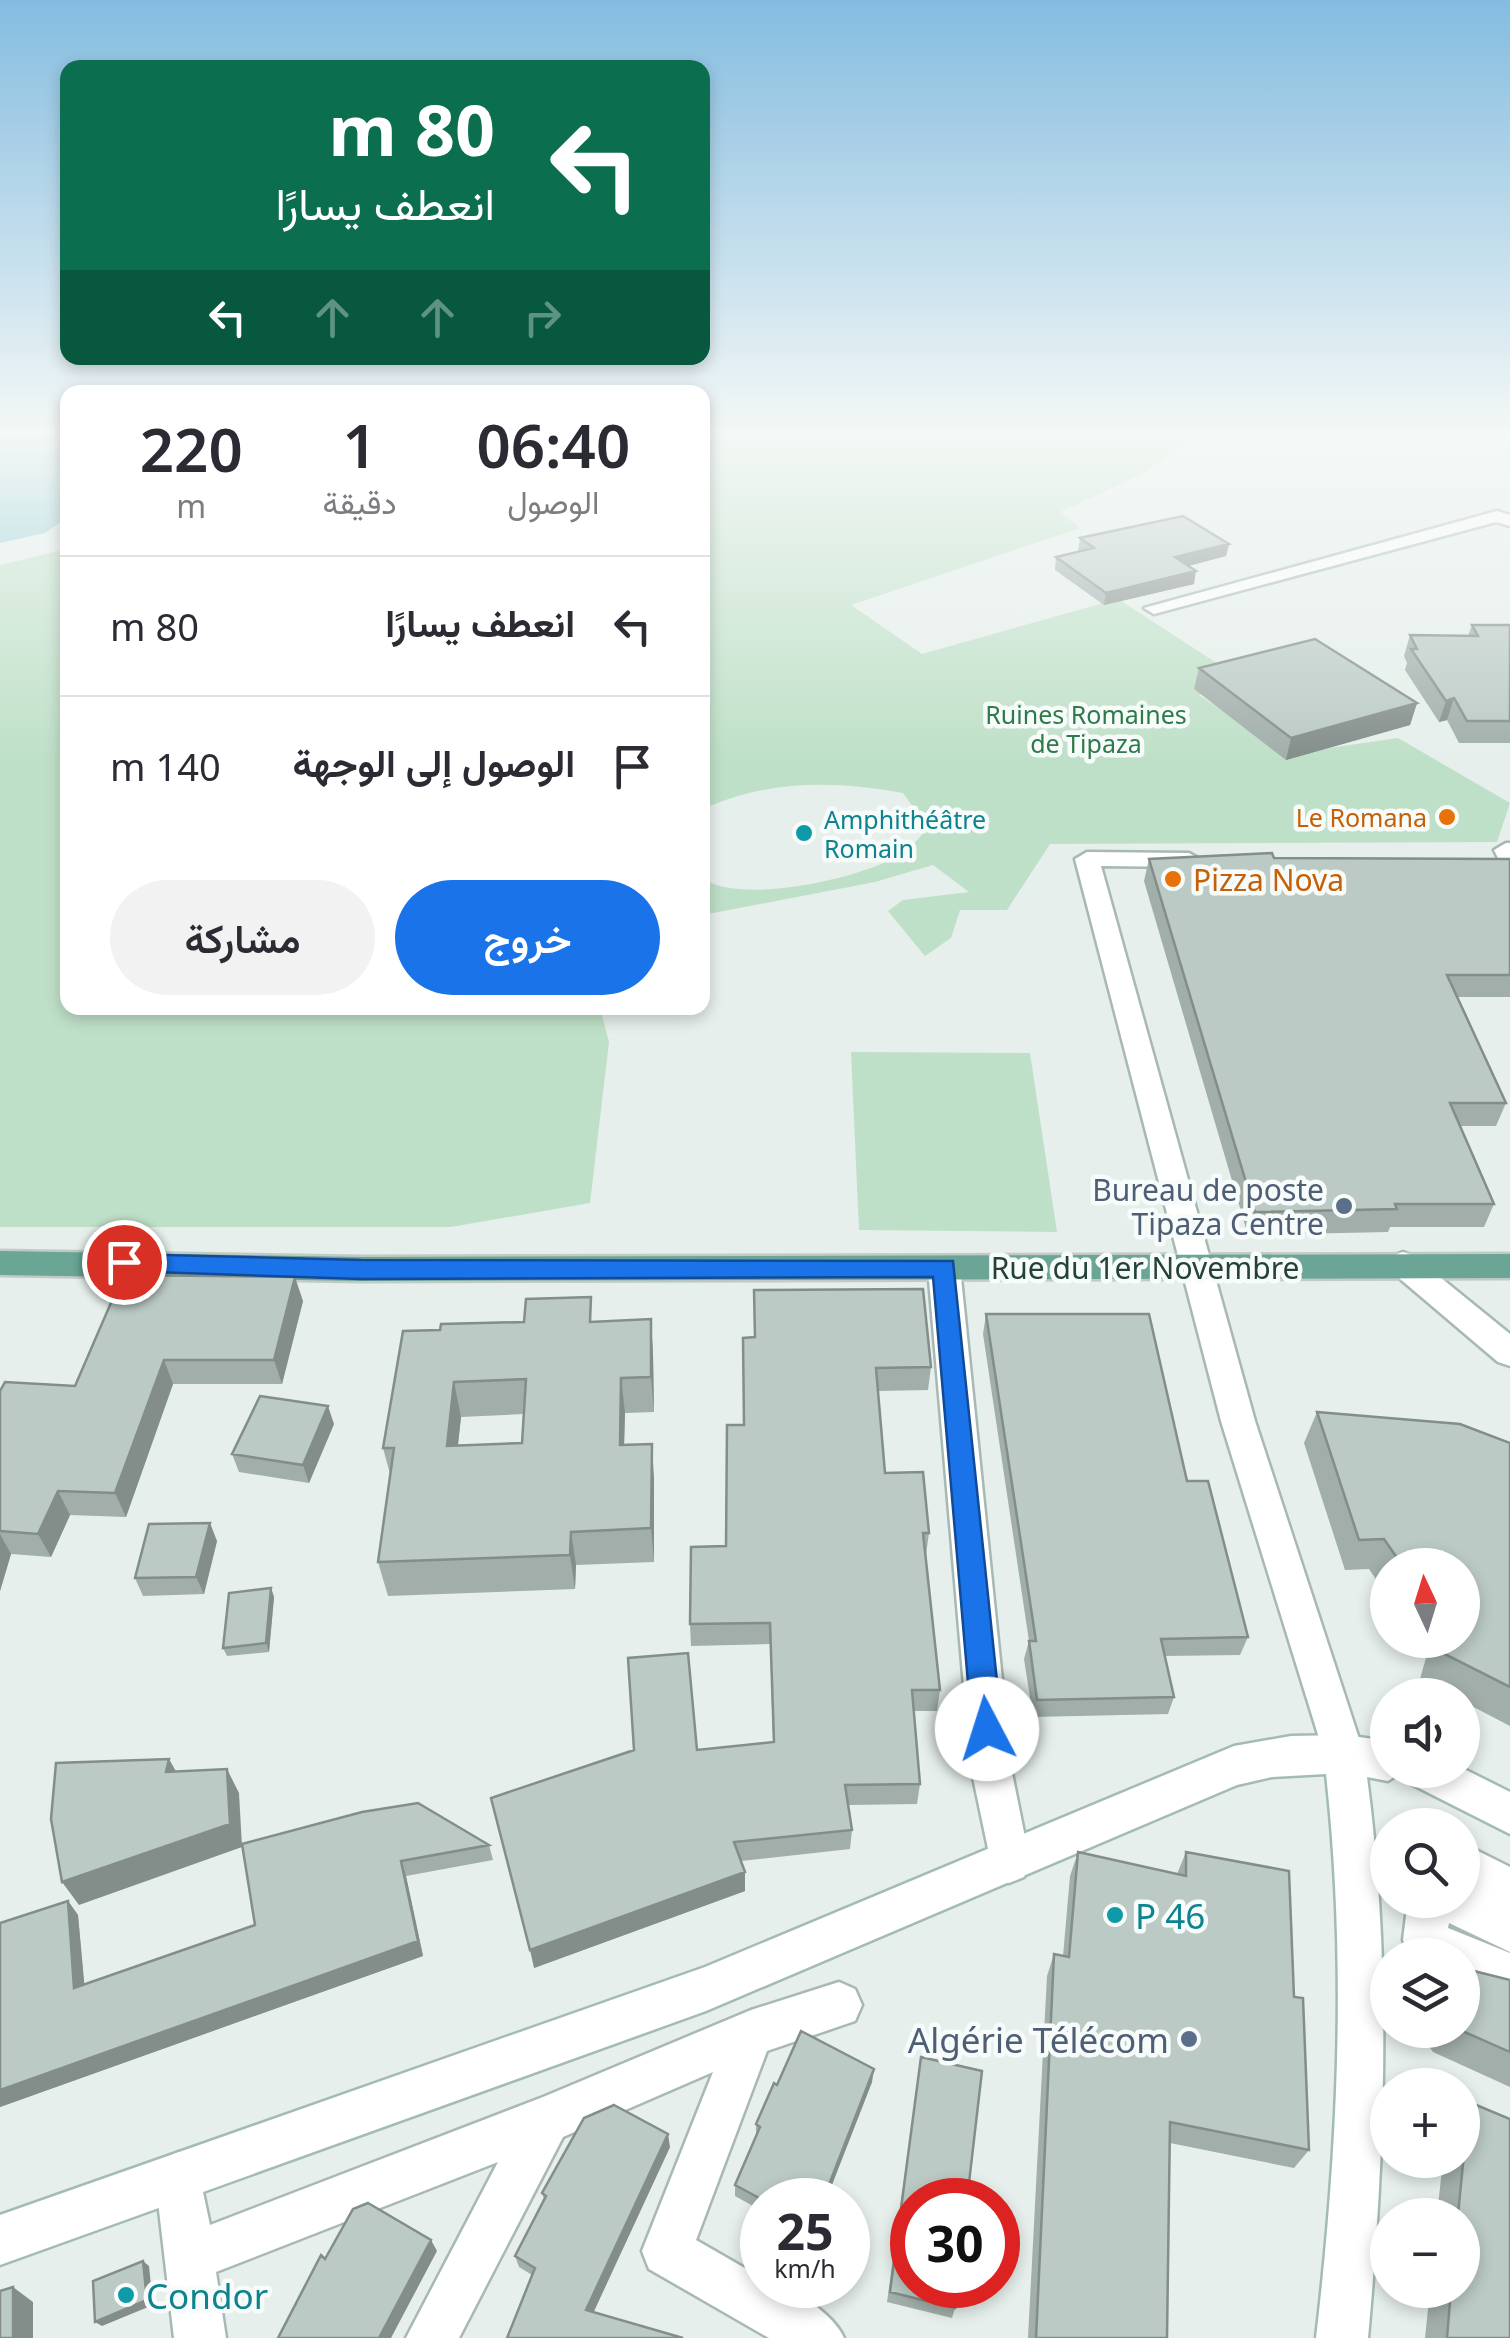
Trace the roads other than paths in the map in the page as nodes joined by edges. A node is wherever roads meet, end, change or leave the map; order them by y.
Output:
1 (1400, 542) edge
2 (1154, 608) dead end
3 (1222, 860) edge
4 (0, 1263) edge
5 (1403, 1264) junction
6 (1510, 1266) edge
7 (1194, 1267) junction
8 (944, 1268) junction
9 (1510, 1353) edge
10 (1366, 1758) edge
11 (1460, 1788) edge
12 (1510, 1814) edge
13 (1009, 1862) junction
14 (1480, 1874) edge
15 (1510, 1890) edge
16 (1480, 1915) edge
17 (1510, 1930) edge
18 (1480, 1963) edge
19 (1510, 1976) edge
20 (840, 2006) dead end
21 (751, 2033) junction
22 (546, 2120) junction
23 (178, 2176) junction
24 (0, 2240) edge
25 (190, 2257) junction
26 (195, 2335) edge
27 (432, 2338) edge
28 (818, 2338) edge
29 (1342, 2338) edge

1 - 2 street
3 - 7 street
4 - 8 main road, Rue du 1er Novembre
5 - 6 main road, Rue du 1er Novembre
5 - 7 main road, Rue du 1er Novembre
5 - 9 street
7 - 8 main road, Rue du 1er Novembre
7 - 10 street
8 - 13 street
10 - 13 street
10 - 29 street
11 - 12 street
13 - 23 street
14 - 15 street
16 - 17 street
18 - 19 street
20 - 21 street
21 - 22 street
21 - 28 street
22 - 25 street
22 - 27 street
23 - 24 street
23 - 25 street
25 - 26 street

